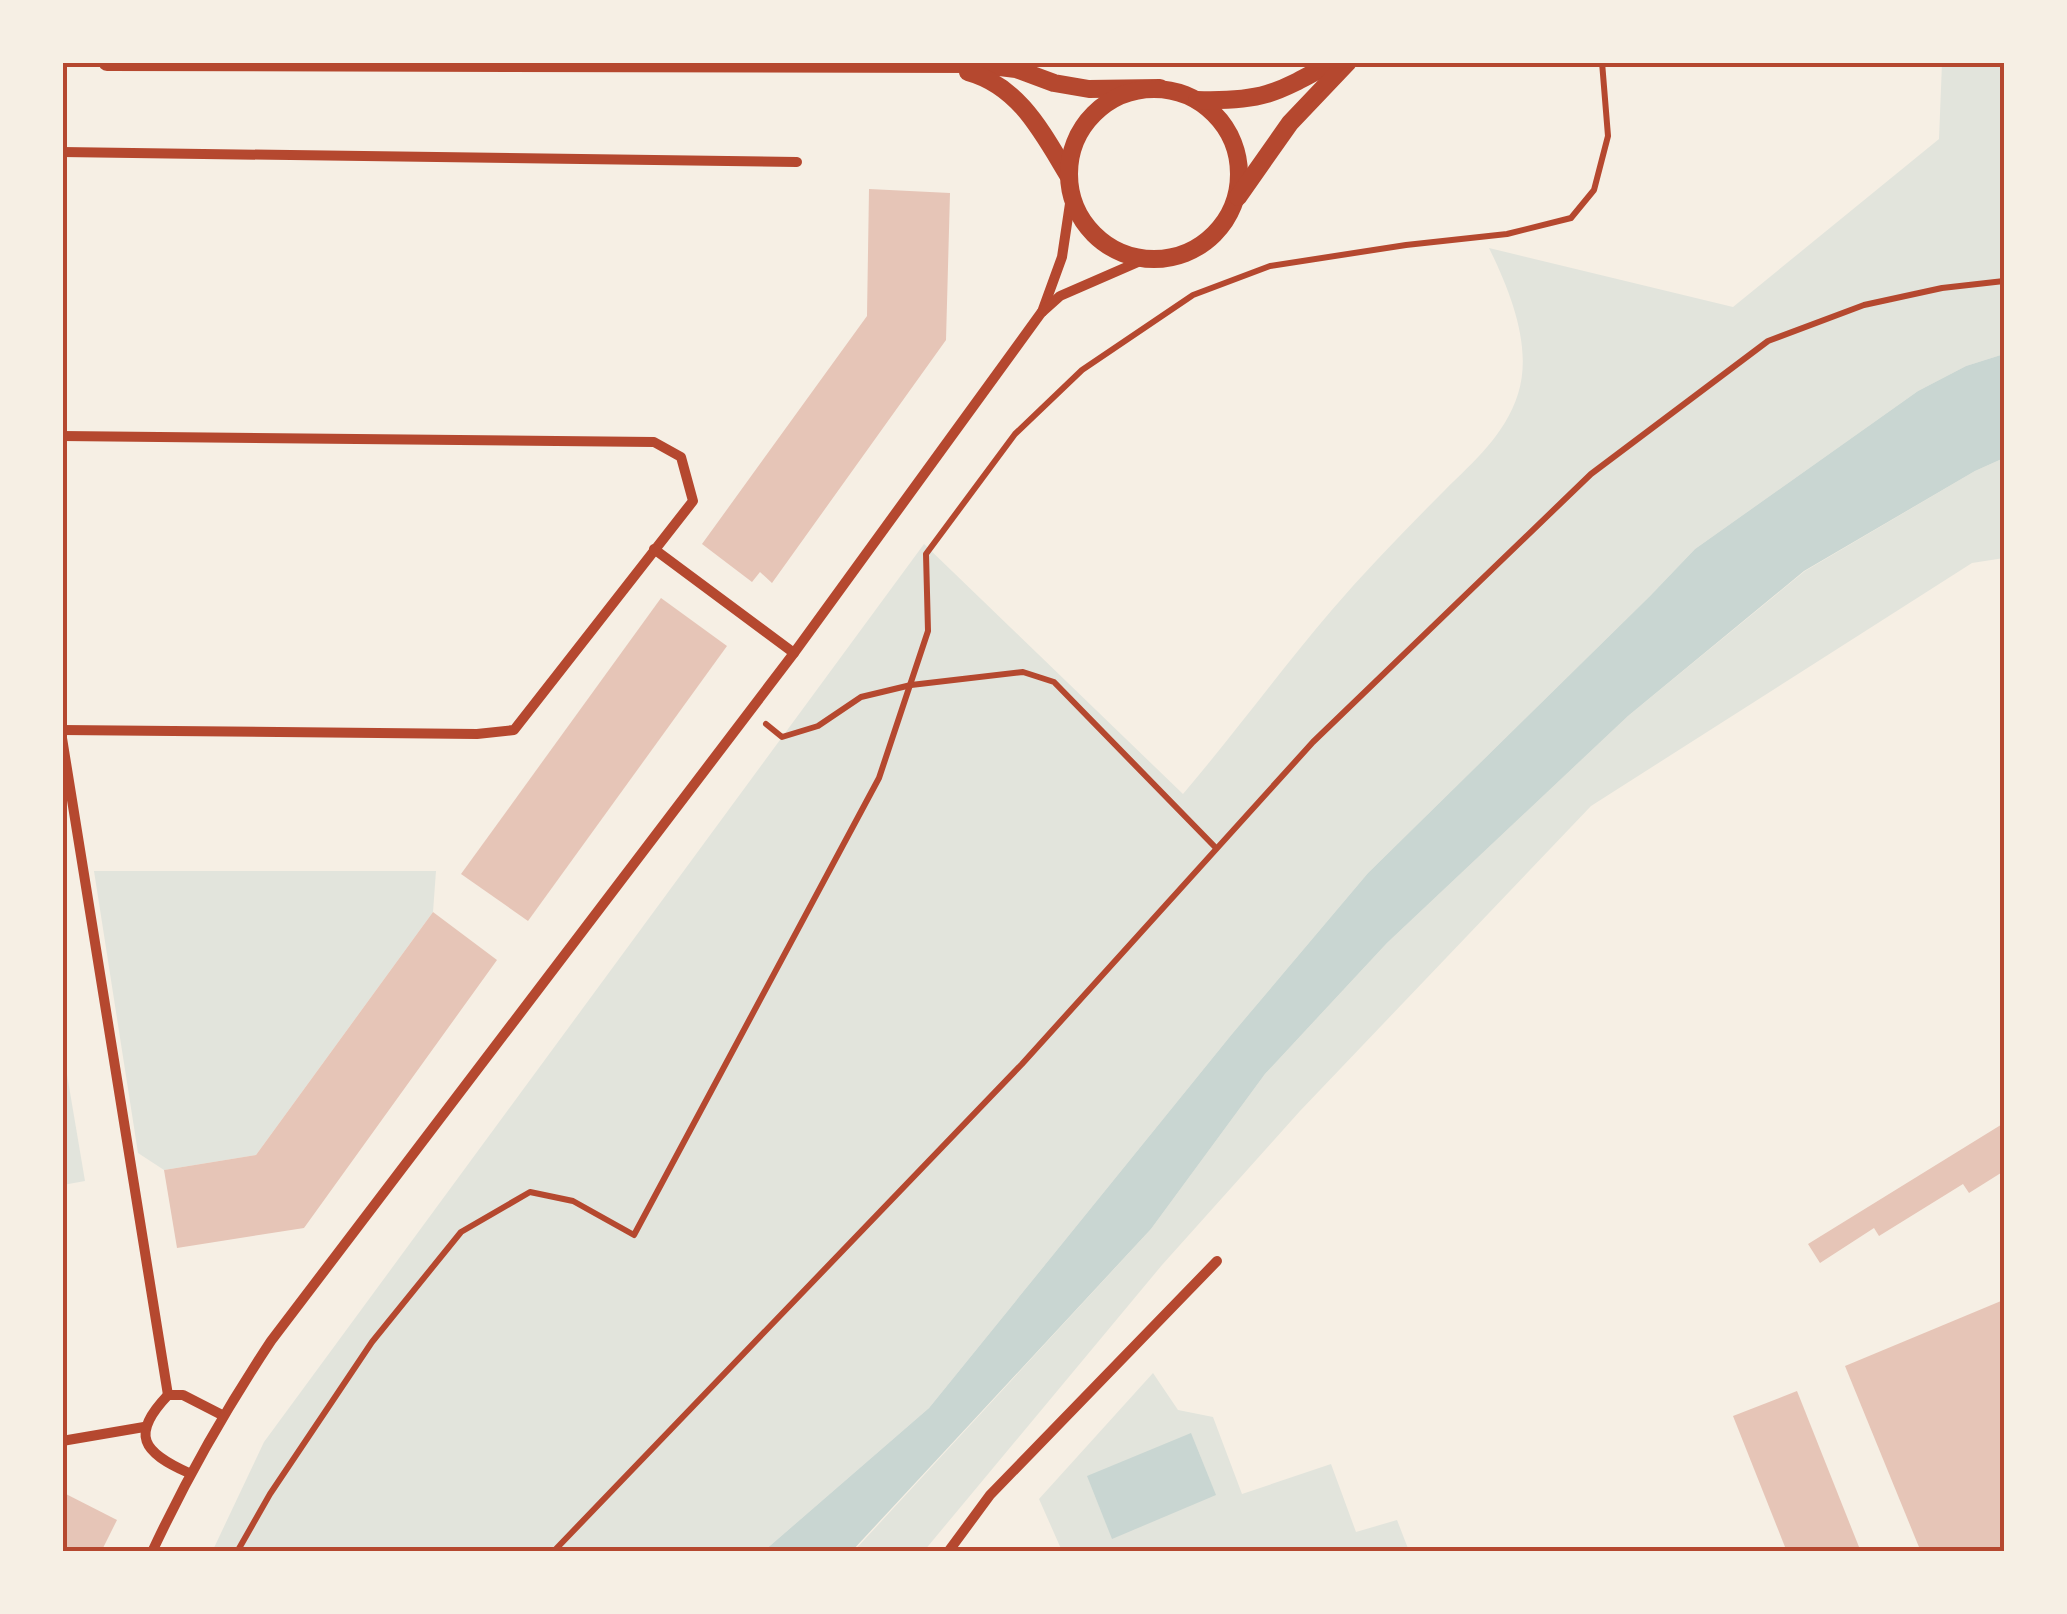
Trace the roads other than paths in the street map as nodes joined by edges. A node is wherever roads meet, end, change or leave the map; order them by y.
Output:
1 (107, 62) edge
2 (1333, 62) edge
3 (1348, 62) edge
4 (948, 66) junction
5 (1160, 88) junction
6 (1194, 100) junction
7 (62, 152) edge
8 (796, 162) dead end
9 (1068, 175) junction
10 (1072, 197) junction
11 (1235, 202) junction
12 (1145, 259) junction
13 (1041, 313) junction
14 (62, 436) edge
15 (654, 549) junction
16 (794, 653) junction
17 (62, 734) edge
18 (1217, 1260) dead end
19 (168, 1395) junction
20 (222, 1416) junction
21 (144, 1427) junction
22 (62, 1441) edge
23 (189, 1473) junction
24 (152, 1552) edge
25 (948, 1552) edge

1 - 4 street
2 - 6 street
3 - 11 street
4 - 5 street
4 - 9 street
5 - 6 street
5 - 9 street
6 - 11 street
7 - 8 street
9 - 10 street
10 - 12 street
10 - 13 street
11 - 12 street
12 - 13 street
13 - 16 street
14 - 15 street
15 - 16 street
15 - 17 street
16 - 20 street
17 - 19 street
18 - 25 street
19 - 20 street
19 - 21 street
20 - 23 street
21 - 22 street
21 - 23 street
23 - 24 street

